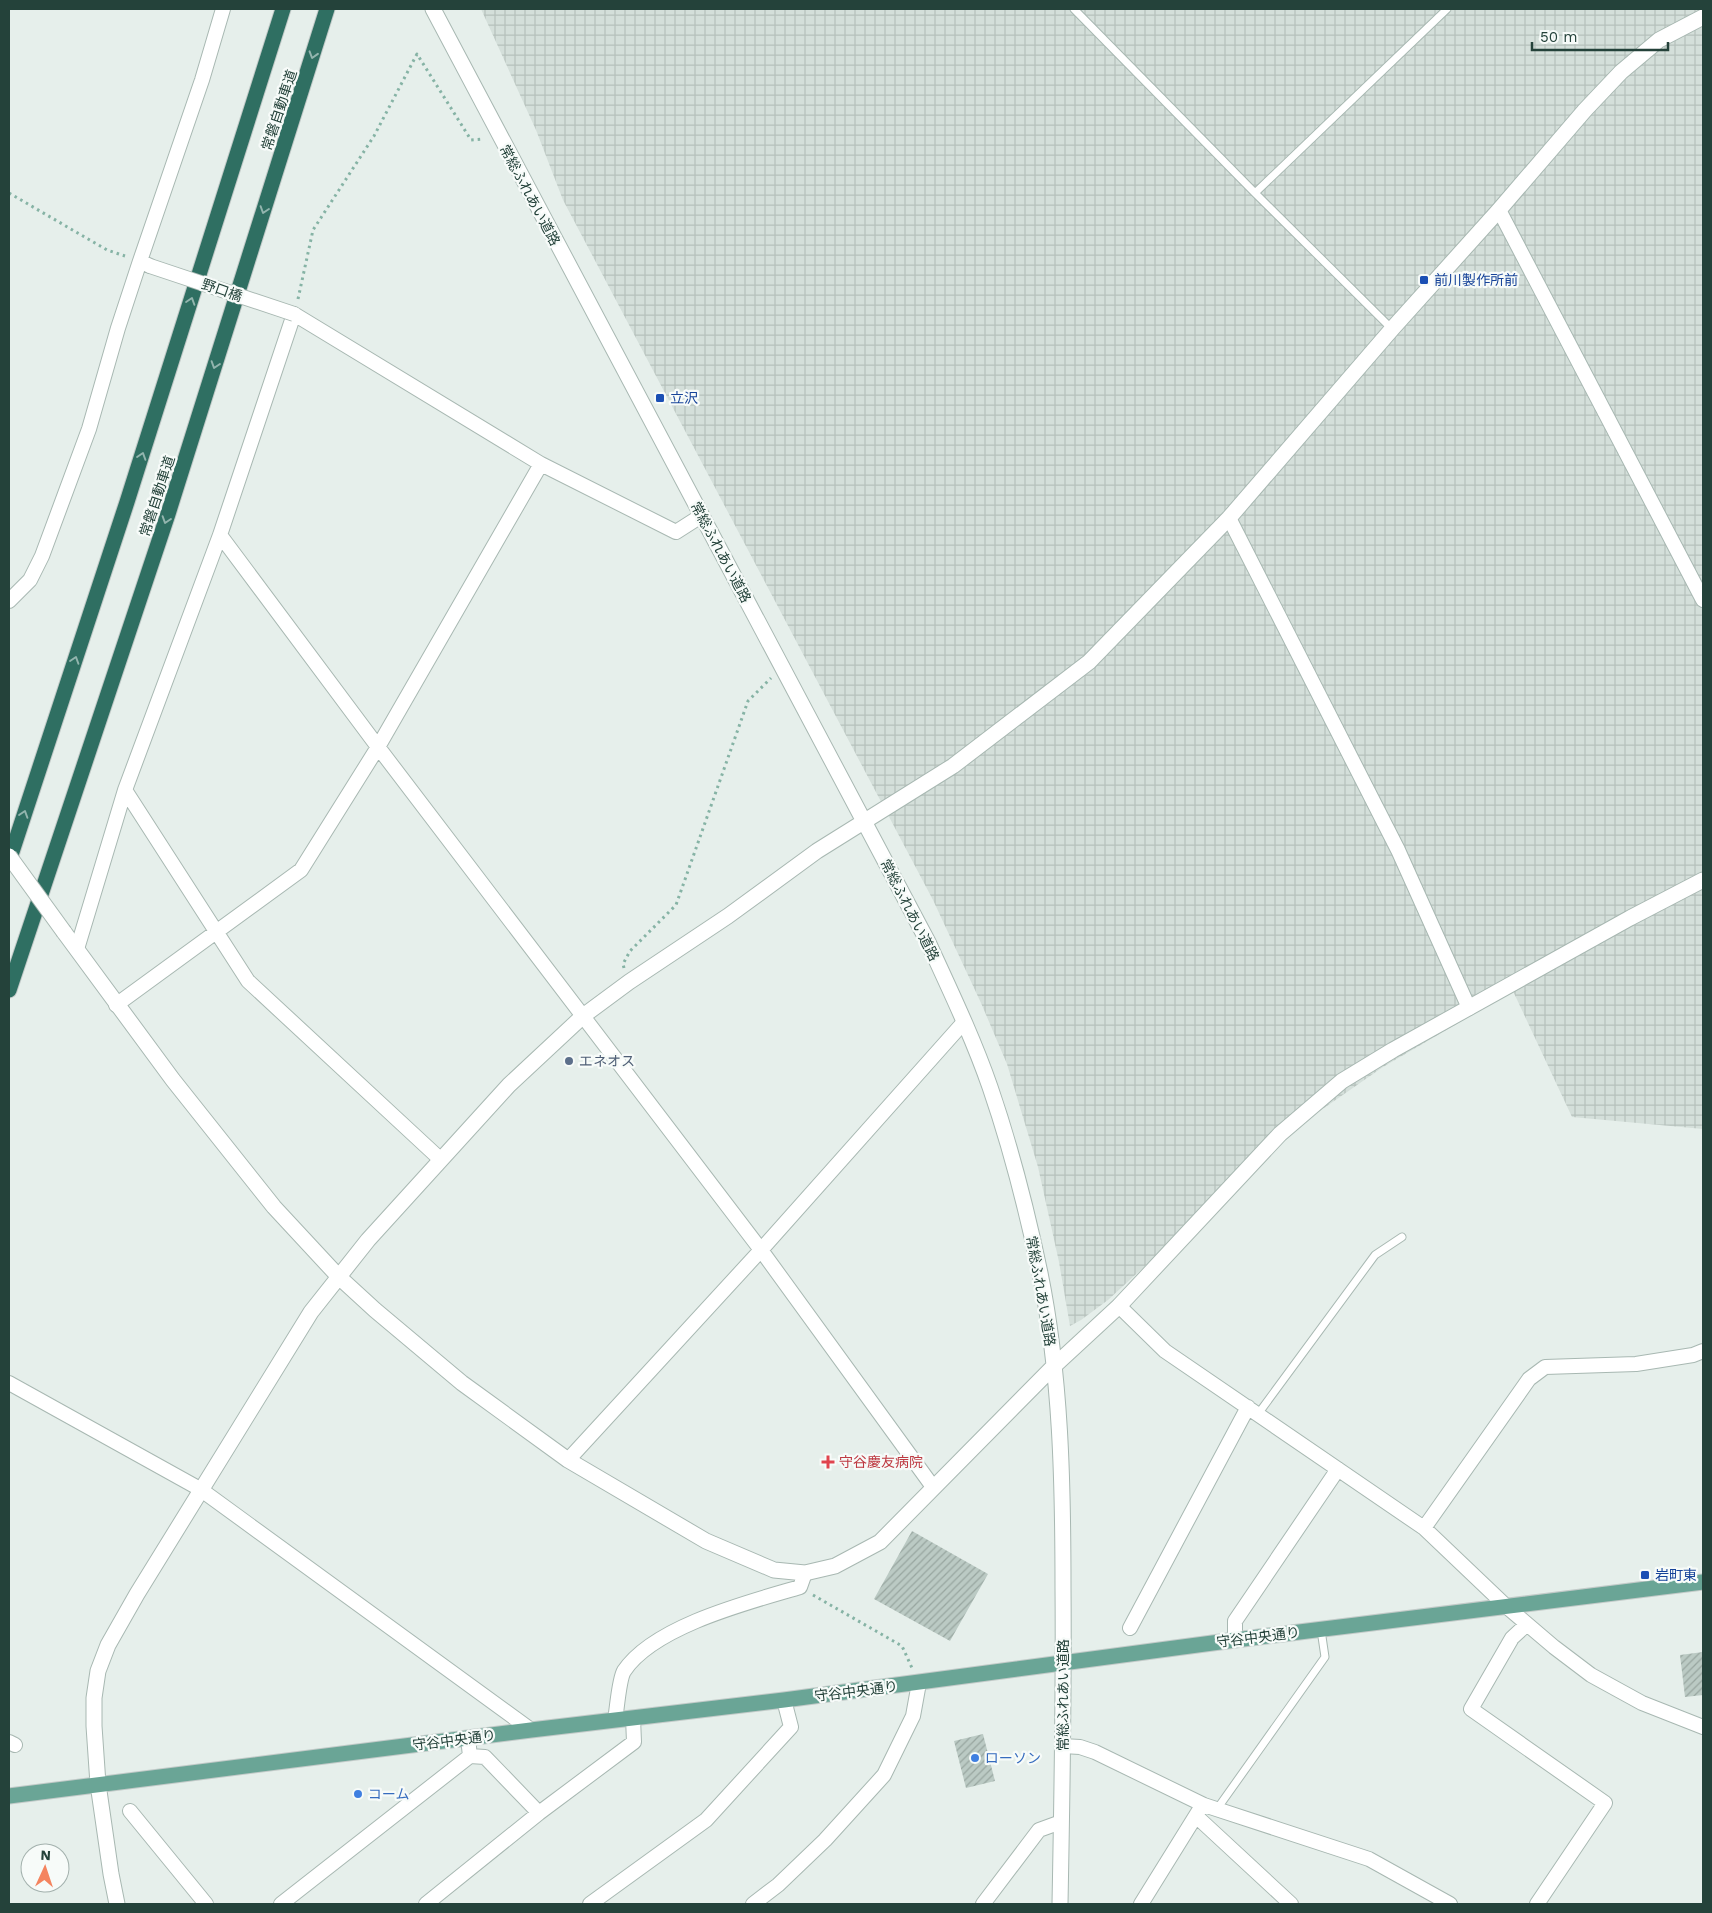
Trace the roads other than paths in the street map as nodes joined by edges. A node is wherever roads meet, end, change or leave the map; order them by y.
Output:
1 (223, 9) edge
2 (283, 9) edge
3 (327, 9) edge
4 (433, 9) edge
5 (1074, 9) edge
6 (1447, 9) edge
7 (1703, 17) edge
8 (1255, 193) junction
9 (1499, 210) junction
10 (145, 263) junction
11 (294, 314) junction
12 (1392, 329) junction
13 (541, 464) junction
14 (701, 516) junction
15 (1229, 518) junction
16 (220, 535) junction
17 (1703, 600) edge
18 (9, 601) edge
19 (378, 747) junction
20 (125, 790) junction
21 (865, 822) junction
22 (9, 856) edge
23 (9, 861) edge
24 (1703, 880) edge
25 (216, 931) junction
26 (77, 949) junction
27 (9, 990) edge
28 (116, 1005) junction
29 (1469, 1008) junction
30 (583, 1016) junction
31 (964, 1022) junction
32 (440, 1159) junction
33 (1402, 1237) dead end
34 (761, 1250) junction
35 (340, 1277) junction
36 (1119, 1306) junction
37 (1703, 1351) edge
38 (1053, 1367) junction
39 (9, 1383) edge
40 (1253, 1411) junction
41 (568, 1460) junction
42 (1338, 1469) junction
43 (933, 1487) junction
44 (200, 1489) junction
45 (1424, 1528) junction
46 (803, 1580) junction
47 (1703, 1582) edge
48 (1507, 1608) junction
49 (1526, 1624) junction
50 (1130, 1628) dead end
51 (1321, 1630) junction
52 (1235, 1640) junction
53 (1064, 1663) junction
54 (919, 1682) junction
55 (784, 1700) junction
56 (633, 1718) junction
57 (615, 1720) junction
58 (1703, 1728) edge
59 (531, 1730) junction
60 (468, 1738) junction
61 (1063, 1746) junction
62 (470, 1756) junction
63 (98, 1784) junction
64 (9, 1796) edge
65 (1217, 1809) junction
66 (1200, 1810) junction
67 (130, 1811) dead end
68 (539, 1813) junction
69 (1061, 1822) junction
70 (117, 1904) edge
71 (206, 1904) edge
72 (281, 1904) edge
73 (426, 1904) edge
74 (590, 1904) edge
75 (753, 1904) edge
76 (983, 1904) edge
77 (1060, 1904) edge
78 (1141, 1904) edge
79 (1291, 1904) edge
80 (1450, 1904) edge
81 (1537, 1904) edge

1 - 10 street
23 -> 2 highway, 常磐自動車道
3 -> 27 highway, 常磐自動車道
4 - 14 street, 常総ふれあい道路
5 - 8 lane
6 - 8 lane
7 - 9 street
8 - 12 lane
9 - 12 street
9 - 17 street
10 - 11 street, 野口橋, bridge
10 - 18 street
11 - 13 street, 野口橋
11 - 16 street
12 - 15 street
13 - 14 street, 野口橋
13 - 19 street
14 - 21 street, 常総ふれあい道路
15 - 21 street
15 - 29 street
16 - 19 street
16 - 20 street
19 - 25 street
19 - 30 street
20 - 25 street
20 - 26 street
21 - 30 street
21 - 31 street, 常総ふれあい道路
22 - 26 street, bridge
24 - 29 street
25 - 28 street
25 - 32 street
26 - 28 street
28 - 35 street
29 - 36 street
30 - 32 street
30 - 34 street
31 - 34 street
31 - 38 street, 常総ふれあい道路
32 - 35 street
33 - 40 lane
34 - 41 street
34 - 43 street
35 - 41 street
35 - 44 street
36 - 38 street
36 - 40 street
37 - 45 street
38 - 43 street
38 - 53 street, 常総ふれあい道路
39 - 44 street
40 - 42 street
40 - 50 street
41 - 46 street
42 - 45 street
42 - 52 street
43 - 46 street
44 - 59 street
44 - 63 street
45 - 48 street
46 - 57 street
47 - 48 main road, 守谷中央通り
48 - 49 street
48 - 51 main road, 守谷中央通り
49 - 58 street
49 - 81 street
51 - 52 main road, 守谷中央通り
51 - 65 lane
52 - 53 main road, 守谷中央通り
53 - 54 main road, 守谷中央通り
53 - 61 street, 常総ふれあい道路
54 - 55 main road, 守谷中央通り
54 - 75 street
55 - 56 main road, 守谷中央通り
55 - 74 street
56 - 57 main road, 守谷中央通り
56 - 68 street
57 - 59 main road, 守谷中央通り
59 - 60 main road, 守谷中央通り
60 - 62 street
60 - 63 main road, 守谷中央通り
61 - 66 street
61 - 69 street, 常総ふれあい道路
62 - 68 street
62 - 72 street
63 - 64 main road, 守谷中央通り
63 - 70 street
65 - 66 street
65 - 80 street
66 - 78 street
66 - 79 street
67 - 71 street
68 - 73 street
69 - 76 street
69 - 77 street, 常総ふれあい道路

